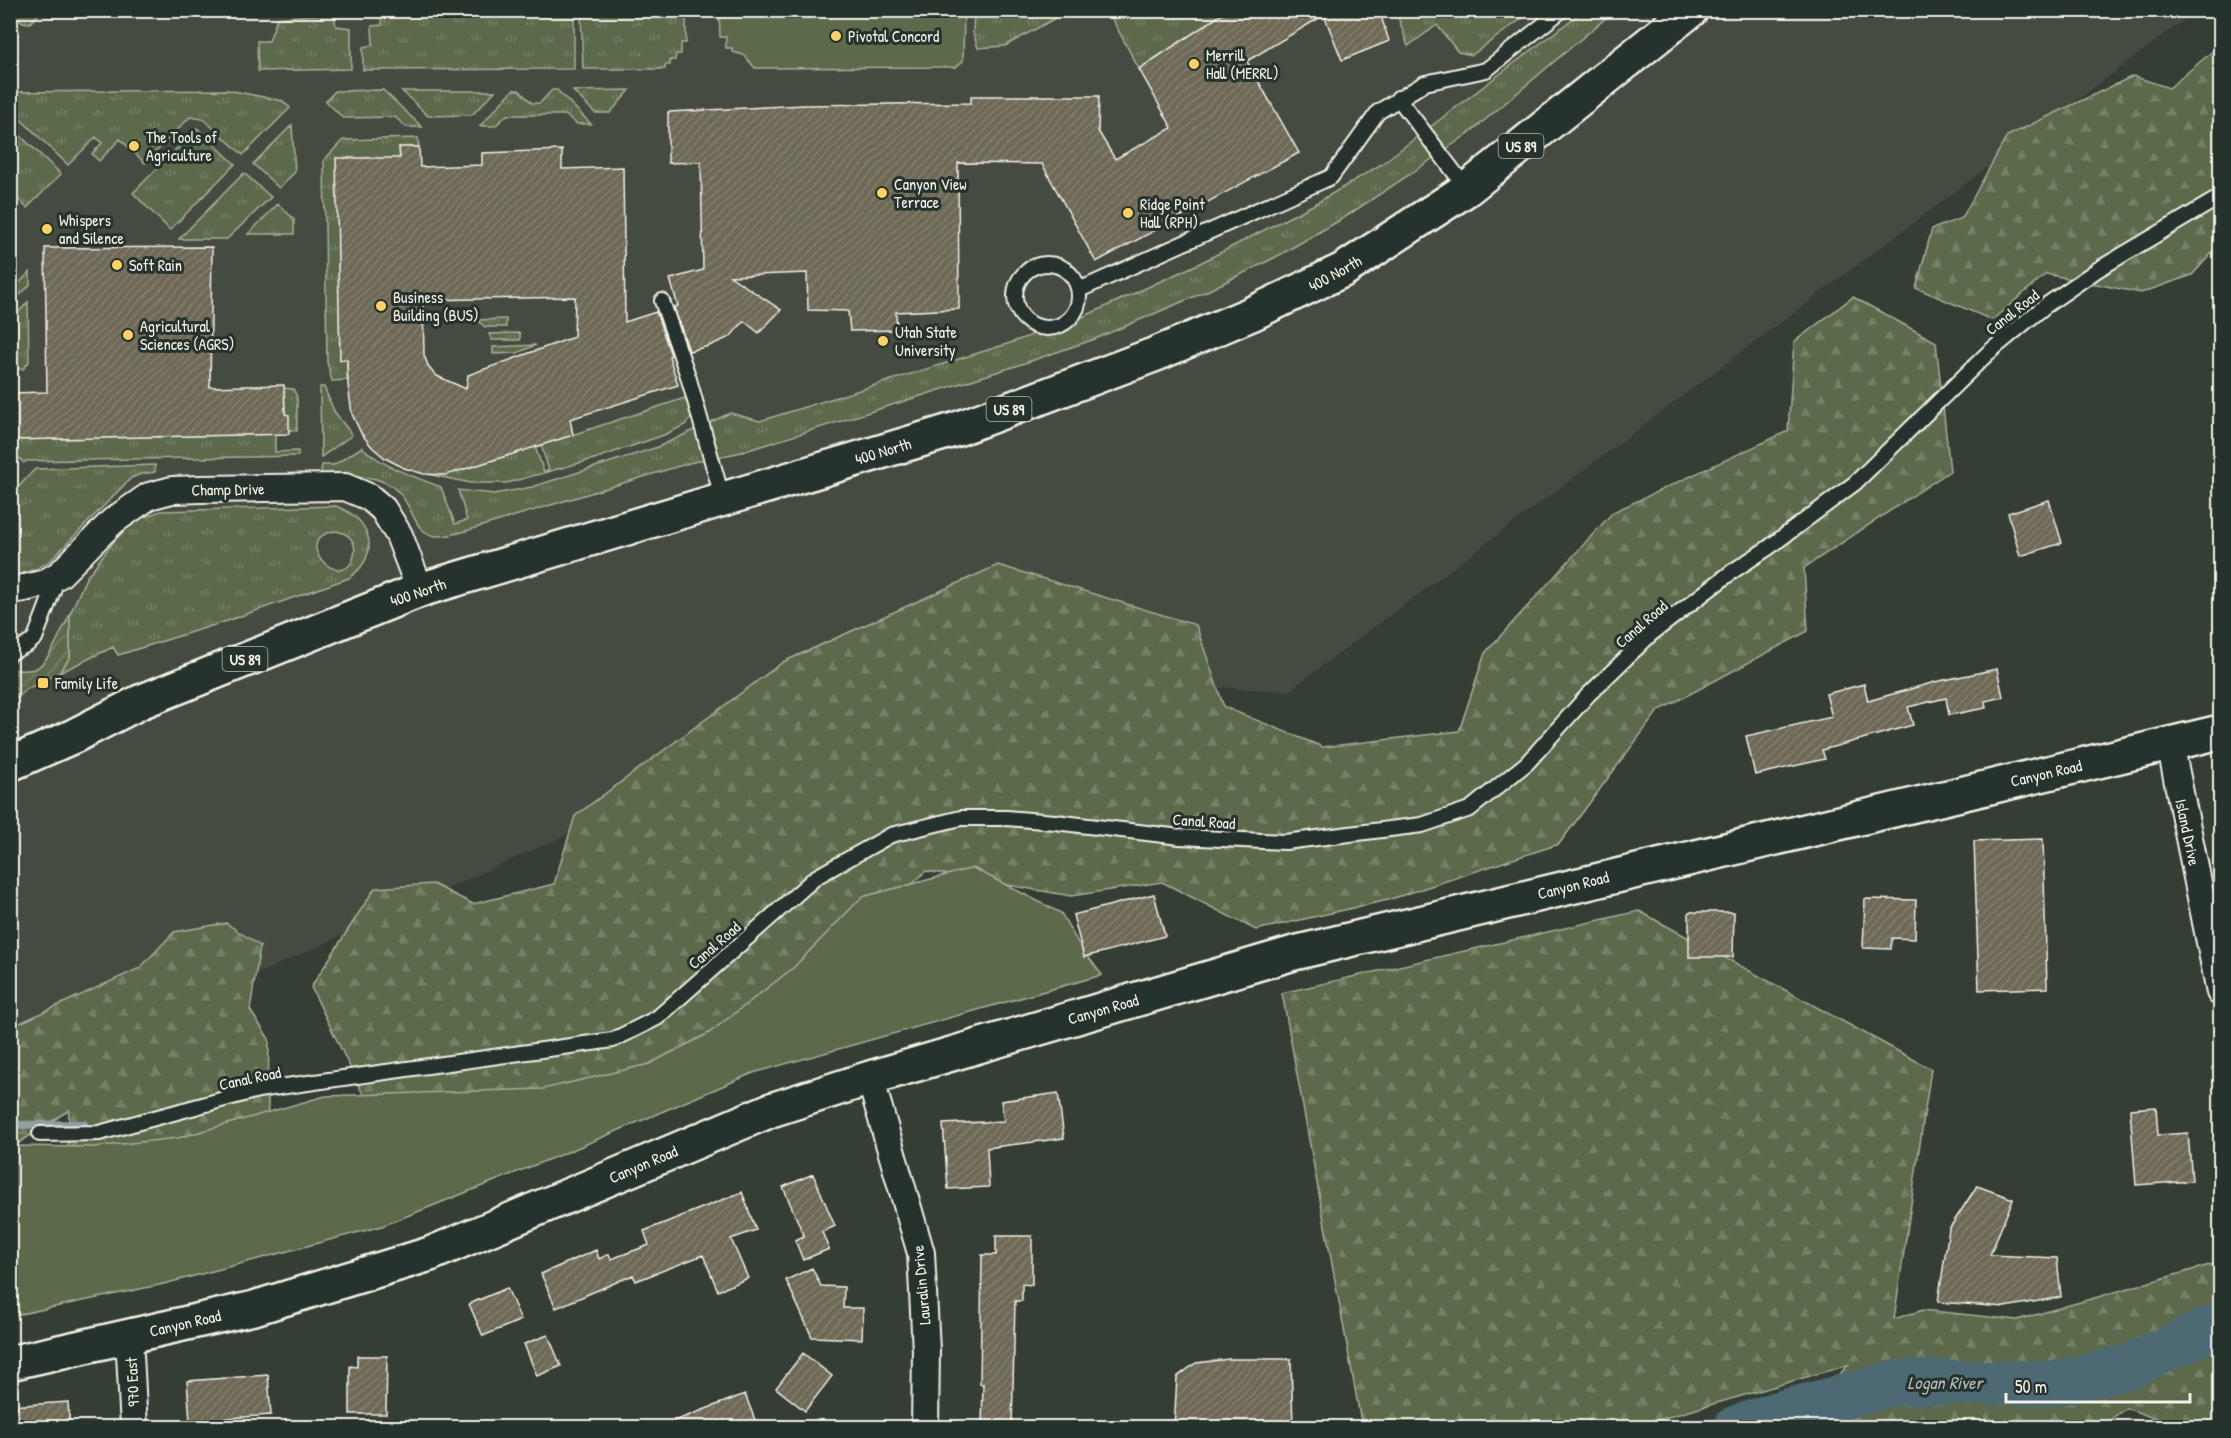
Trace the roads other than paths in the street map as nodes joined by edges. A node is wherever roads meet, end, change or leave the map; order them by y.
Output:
1 (1562, 10) edge
2 (1691, 10) edge
3 (1398, 98) junction
4 (1467, 189) junction
5 (2220, 197) edge
6 (1079, 290) junction
7 (662, 301) dead end
8 (723, 500) junction
9 (60, 574) junction
10 (10, 590) edge
11 (420, 590) junction
12 (10, 653) edge
13 (2220, 732) edge
14 (2170, 743) junction
15 (10, 764) edge
16 (2220, 992) edge
17 (870, 1078) junction
18 (40, 1134) dead end
19 (129, 1336) junction
20 (10, 1363) edge
21 (134, 1428) edge
22 (925, 1428) edge

1 - 3 lane
2 - 4 street, 400 North / US 89
3 - 4 lane
3 - 6 lane
4 - 8 street, 400 North / US 89
5 - 18 lane, Canal Road
6 - 6 lane
7 - 8 lane
8 - 11 street, 400 North / US 89
9 - 10 street, Champ Drive
9 - 11 street, Champ Drive
9 - 12 lane
11 - 15 street, 400 North / US 89
13 - 14 street, Canyon Road
14 - 16 street, Island Drive
14 - 17 street, Canyon Road
17 - 19 street, Canyon Road
17 - 22 street, Lauralin Drive
19 - 20 street, Canyon Road
19 - 21 street, 970 East

